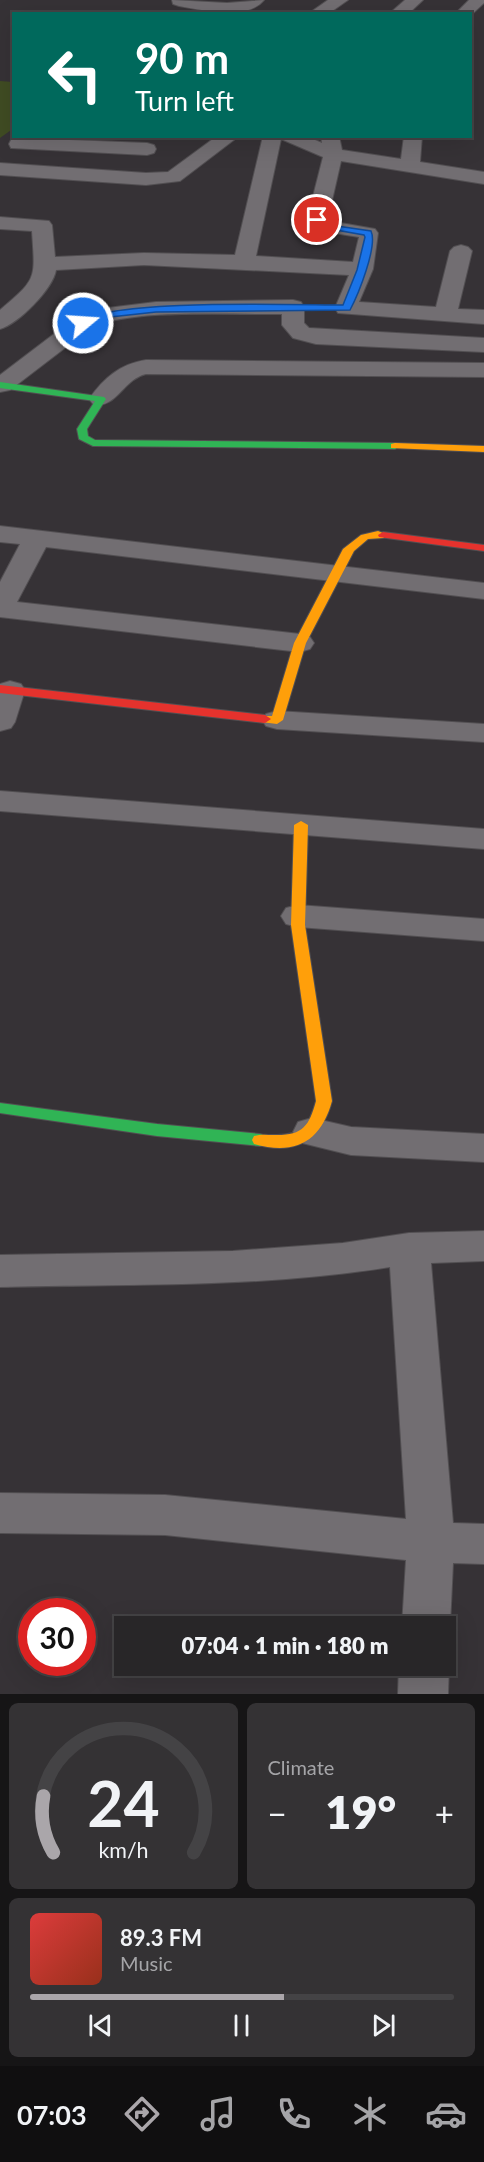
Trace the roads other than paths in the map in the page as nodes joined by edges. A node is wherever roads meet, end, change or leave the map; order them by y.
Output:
1 (180, 0) edge
2 (256, 0) edge
3 (340, 0) edge
4 (415, 0) edge
5 (478, 0) edge
6 (162, 9) dead end
7 (319, 12) edge
8 (400, 12) edge
9 (465, 12) edge
10 (227, 138) edge
11 (272, 138) edge
12 (298, 138) edge
13 (413, 138) edge
14 (24, 140) edge
15 (332, 145) edge
16 (147, 149) dead end
17 (0, 158) edge
18 (409, 166) junction
19 (0, 169) edge
20 (484, 178) edge
21 (0, 223) edge
22 (461, 251) dead end
23 (244, 262) junction
24 (44, 264) junction
25 (362, 270) junction
26 (320, 307) junction
27 (445, 315) junction
28 (484, 317) edge
29 (0, 322) edge
30 (340, 338) junction
31 (484, 345) edge
32 (484, 370) edge
33 (1, 385) edge
34 (101, 399) junction
35 (484, 449) edge
36 (0, 534) edge
37 (37, 538) junction
38 (484, 548) edge
39 (335, 574) junction
40 (484, 591) edge
41 (0, 609) edge
42 (300, 644) junction
43 (5, 690) edge
44 (277, 720) junction
45 (0, 722) edge
46 (484, 732) edge
47 (0, 801) edge
48 (301, 825) junction
49 (484, 839) edge
50 (298, 916) junction
51 (484, 930) edge
52 (0, 1108) edge
53 (312, 1132) junction
54 (484, 1148) edge
55 (484, 1246) edge
56 (409, 1248) junction
57 (0, 1271) edge
58 (0, 1513) edge
59 (431, 1542) junction
60 (484, 1544) edge
61 (427, 1616) edge
62 (424, 1676) edge
63 (423, 1694) edge

1 - 2 street
1 - 6 street
3 - 7 street
4 - 8 street
5 - 9 street
10 - 19 street
11 - 23 street
12 - 15 street
13 - 18 street
14 - 16 street
14 - 17 street
15 - 18 street
15 - 25 street
18 - 20 street
21 - 24 street
22 - 27 street
23 - 24 street
23 - 25 street
24 - 29 street
25 - 26 street
26 - 27 street
26 - 30 street
26 - 30 street
26 - 33 street
27 - 28 street
30 - 31 street
32 - 34 street
33 - 34 street
34 - 35 street
36 - 37 street
37 - 39 street
37 - 41 street
38 - 39 street
39 - 40 street
39 - 42 street
41 - 42 street
42 - 44 street
43 - 44 street
43 - 45 street
44 - 46 street
47 - 48 street
48 - 49 street
48 - 50 street
50 - 51 street
50 - 53 street
52 - 53 street
53 - 54 street
55 - 56 street
56 - 57 street
56 - 59 street
58 - 59 street
59 - 60 street
59 - 61 street
62 - 63 street

